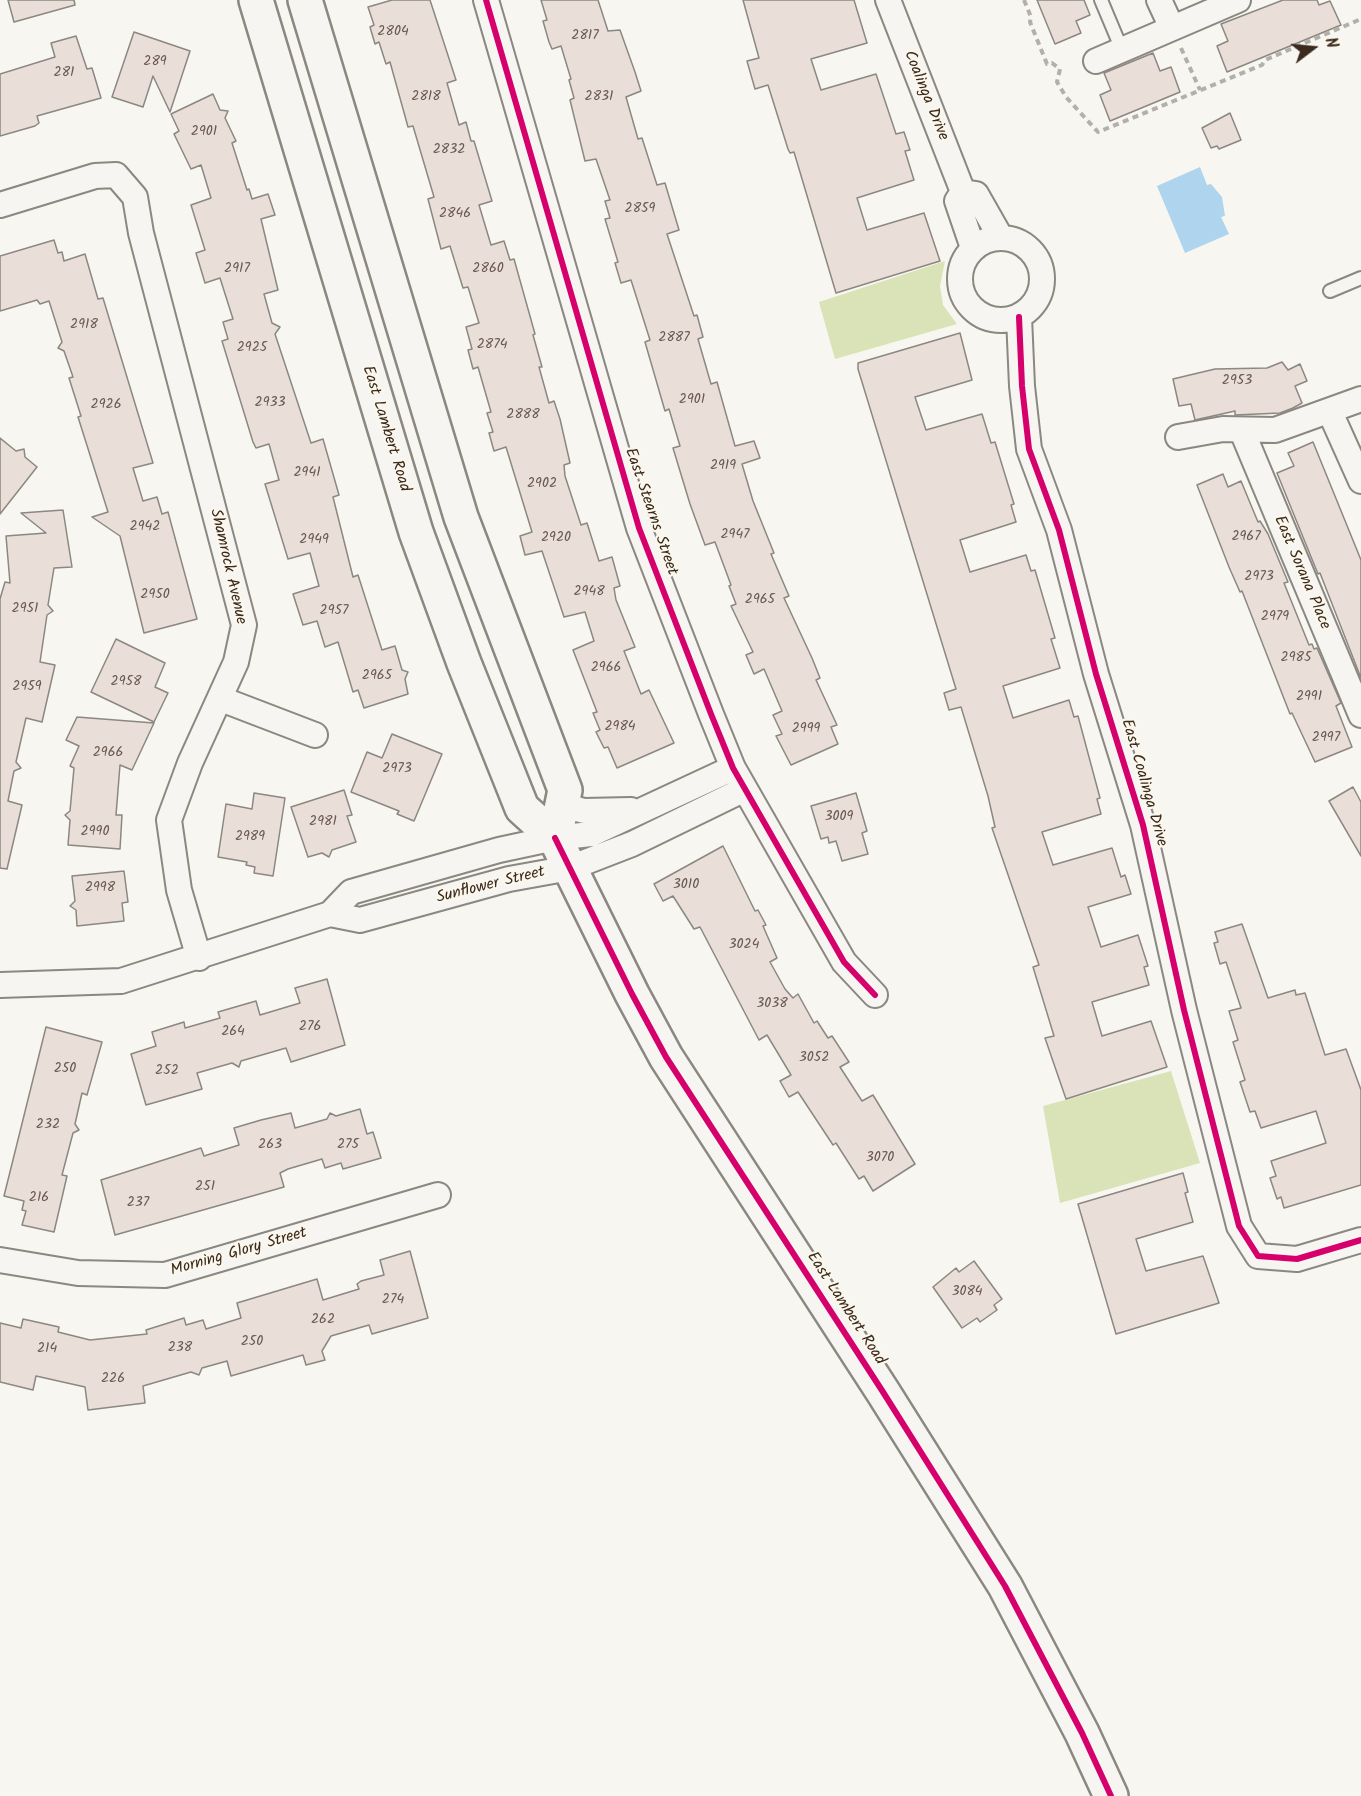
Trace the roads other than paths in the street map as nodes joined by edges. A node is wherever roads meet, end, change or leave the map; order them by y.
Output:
1 (256, 0) edge
2 (305, 0) edge
3 (486, 0) edge
4 (888, 0) edge
5 (1101, 0) edge
6 (1159, 0) edge
7 (1238, 0) edge
8 (1172, 28) junction
9 (1122, 50) junction
10 (1096, 61) dead end
11 (963, 192) junction
12 (0, 206) edge
13 (1001, 238) junction
14 (973, 248) junction
15 (1361, 278) edge
16 (1330, 291) dead end
17 (1009, 319) junction
18 (1361, 399) edge
19 (1330, 412) junction
20 (1242, 431) junction
21 (1178, 437) dead end
22 (1361, 482) edge
23 (221, 699) junction
24 (1361, 715) edge
25 (315, 735) dead end
26 (733, 768) junction
27 (746, 789) junction
28 (562, 805) junction
29 (651, 807) junction
30 (555, 838) junction
31 (570, 868) junction
32 (330, 914) junction
33 (199, 958) junction
34 (0, 985) edge
35 (875, 995) dead end
36 (438, 1195) dead end
37 (1361, 1240) edge
38 (0, 1260) edge
39 (1111, 1796) edge

1 - 30 main road, East Lambert Road
2 - 28 main road
3 - 26 street, East Stearns Street
4 - 11 street, Coalinga Drive
5 - 9 lane
6 - 8 street
7 - 8 street
8 - 9 street
9 - 10 street
11 - 13 street, Coalinga Drive
11 - 14 street, Coalinga Drive
12 - 23 street, Shamrock Avenue
13 - 14 street
13 - 17 street
14 - 17 street
15 - 16 lane
17 - 37 street, East Coalinga Drive
18 - 19 street
19 - 20 street
19 - 22 street
20 - 21 street
20 - 24 street, East Sorana Place
23 - 25 street
23 - 33 street, Shamrock Avenue
26 - 27 street, East Stearns Street
26 - 29 street, Sunflower Street
27 - 31 street, Sunflower Street
27 - 35 street, East Stearns Street
28 - 29 street
28 - 30 main road
29 - 30 street, Sunflower Street
30 - 31 main road, East Lambert Road
30 - 32 street, Sunflower Street
31 - 32 street, Sunflower Street
31 - 39 main road, East Lambert Road
32 - 33 street, Sunflower Street
33 - 34 street, Sunflower Street
36 - 38 street, Morning Glory Street

